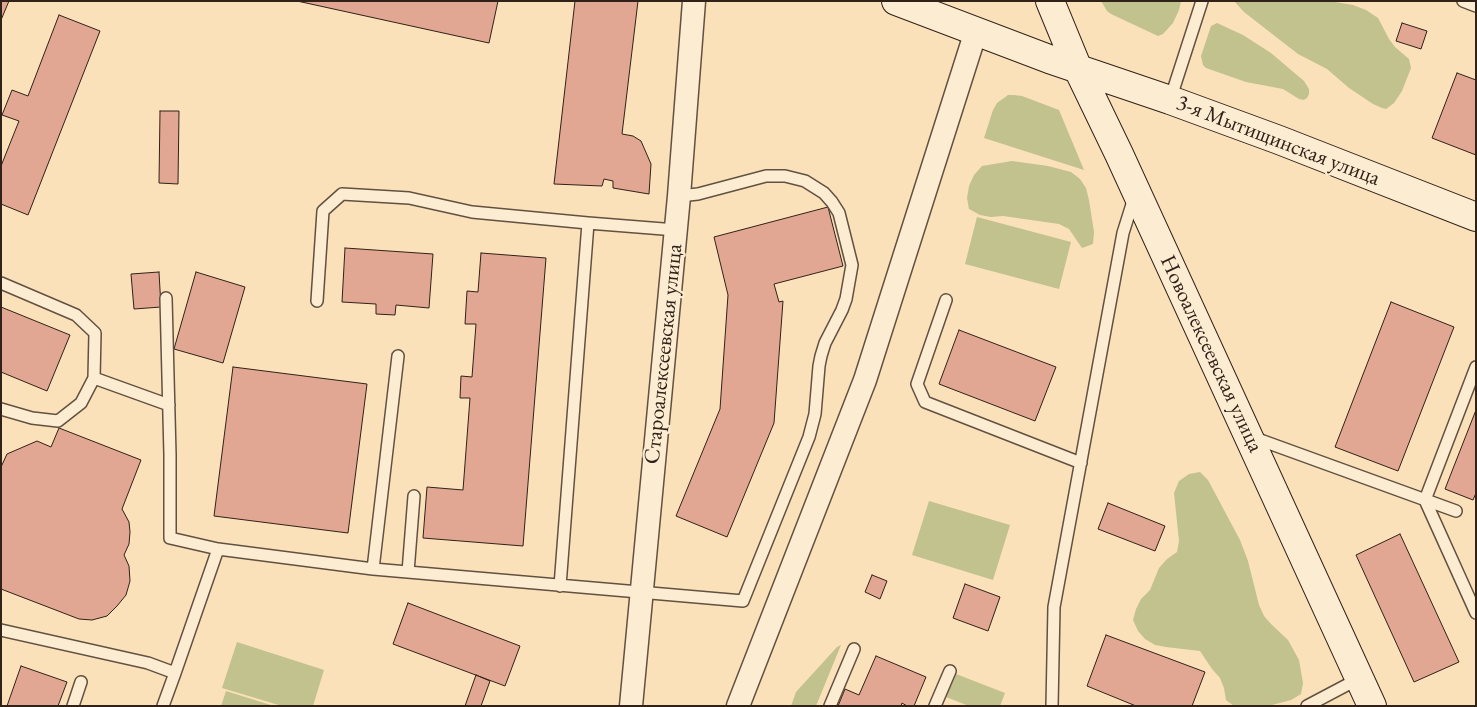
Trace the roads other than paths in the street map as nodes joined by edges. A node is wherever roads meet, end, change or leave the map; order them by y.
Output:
1 (694, 1) edge
2 (896, 1) edge
3 (1050, 1) edge
4 (1202, 1) edge
5 (1463, 1) edge
6 (1476, 6) edge
7 (976, 31) junction
8 (1078, 68) junction
9 (1170, 100) junction
10 (1137, 192) junction
11 (679, 196) junction
12 (1476, 217) edge
13 (588, 223) junction
14 (676, 230) junction
15 (1, 283) edge
16 (166, 298) dead end
17 (946, 300) dead end
18 (317, 301) dead end
19 (398, 356) dead end
20 (1476, 367) edge
21 (94, 378) junction
22 (169, 405) junction
23 (1, 408) edge
24 (1248, 436) junction
25 (1081, 463) junction
26 (414, 496) dead end
27 (1425, 500) junction
28 (1456, 511) dead end
29 (218, 549) junction
30 (373, 569) junction
31 (408, 572) junction
32 (560, 586) junction
33 (641, 593) junction
34 (1476, 613) edge
35 (1, 630) edge
36 (854, 649) dead end
37 (950, 671) dead end
38 (175, 674) junction
39 (1360, 678) junction
40 (81, 682) dead end
41 (73, 706) edge
42 (162, 706) edge
43 (631, 706) edge
44 (738, 706) edge
45 (830, 706) edge
46 (935, 706) edge
47 (1052, 706) edge
48 (1307, 706) edge
49 (1372, 706) edge

1 - 11 street, Староалексеевская улица
2 - 7 street, 3-я Мытищинская улица
3 - 8 street, Новоалексеевская улица
4 - 9 lane
5 - 6 lane
7 - 8 street, 3-я Мытищинская улица
7 - 44 street
8 - 9 street, 3-я Мытищинская улица
8 - 10 street, Новоалексеевская улица
9 - 12 street, 3-я Мытищинская улица
10 - 24 street, Новоалексеевская улица
10 - 25 lane
11 - 14 street, Староалексеевская улица
11 - 33 lane
13 - 14 lane
13 - 18 lane
13 - 32 lane
14 - 33 street, Староалексеевская улица
15 - 21 lane
16 - 22 lane
17 - 25 lane
19 - 30 lane
20 - 27 lane
21 - 22 lane
21 - 23 lane
22 - 29 lane
24 - 27 lane
24 - 39 street, Новоалексеевская улица
25 - 47 lane
26 - 31 lane
27 - 28 lane
27 - 34 lane
29 - 30 lane
29 - 38 lane
30 - 31 lane
31 - 32 lane
32 - 33 lane
33 - 43 street, Староалексеевская улица
35 - 38 lane
36 - 45 lane
37 - 46 lane
38 - 42 lane
39 - 48 lane
39 - 49 street, Новоалексеевская улица
40 - 41 lane

